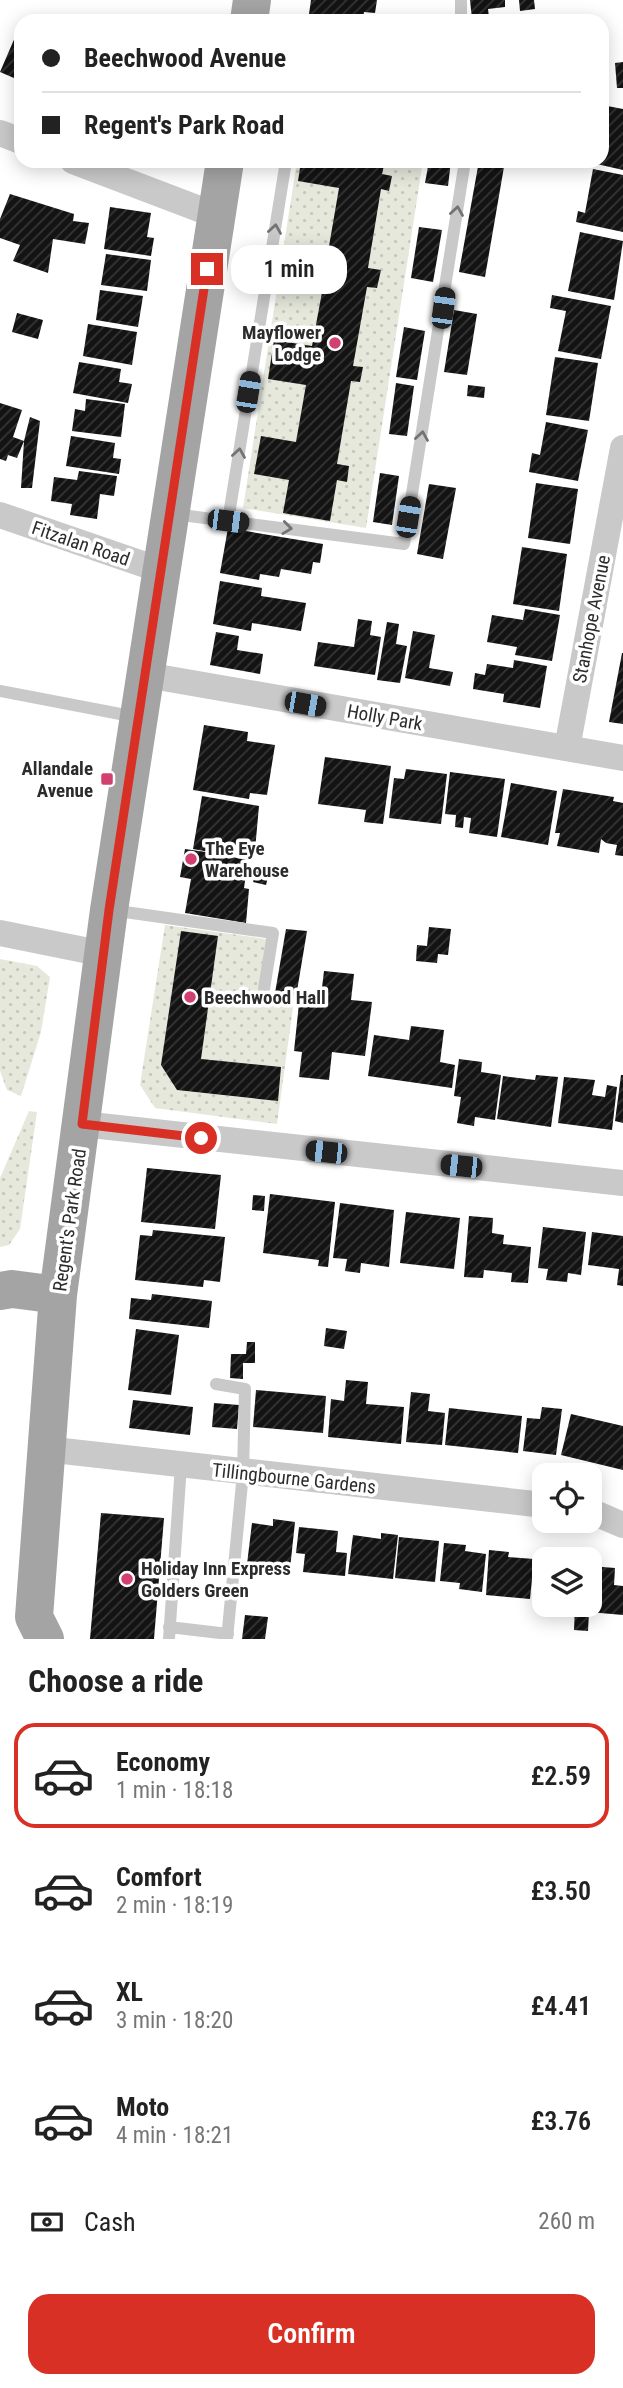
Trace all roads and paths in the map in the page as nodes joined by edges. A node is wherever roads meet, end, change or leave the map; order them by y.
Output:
1 (91, 168) edge
2 (224, 168) edge
3 (285, 168) edge
4 (464, 168) edge
5 (215, 215) junction
6 (623, 448) edge
7 (170, 513) junction
8 (0, 515) edge
9 (228, 521) junction
10 (163, 570) junction
11 (146, 675) junction
12 (0, 691) edge
13 (140, 717) junction
14 (567, 748) junction
15 (623, 758) edge
16 (109, 910) junction
17 (0, 933) edge
18 (104, 954) junction
19 (264, 989) dead end
20 (82, 1124) junction
21 (623, 1183) edge
22 (0, 1291) edge
23 (58, 1295) junction
24 (216, 1384) dead end
25 (45, 1450) junction
26 (181, 1465) junction
27 (243, 1473) junction
28 (532, 1504) edge
29 (602, 1516) edge
30 (623, 1525) edge
31 (30, 1632) edge
32 (169, 1633) edge
33 (227, 1636) edge

1 - 5 street
2 - 5 main road, Regent's Park Road
9 -> 3 lane
9 -> 4 lane
5 - 7 main road, Regent's Park Road
6 - 14 street, Stanhope Avenue
7 - 9 lane
7 - 10 main road, Regent's Park Road
8 - 10 street, Fitzalan Road
10 - 11 main road, Regent's Park Road
11 - 13 main road, Regent's Park Road
11 - 14 street, Holly Park
12 - 13 lane
13 - 16 main road, Regent's Park Road
14 - 15 street, Holly Park
16 - 18 main road, Regent's Park Road
16 - 19 lane
17 - 18 street
18 - 20 main road, Regent's Park Road
20 - 21 street
20 - 23 main road, Regent's Park Road
22 - 23 main road
23 - 25 main road, Regent's Park Road
24 - 27 lane
25 - 26 street, Tillingbourne Gardens
25 - 31 main road, Regent's Park Road
26 - 27 street, Tillingbourne Gardens
26 - 32 lane
27 - 28 street, Tillingbourne Gardens
27 - 33 lane
29 - 30 street
32 - 33 lane

